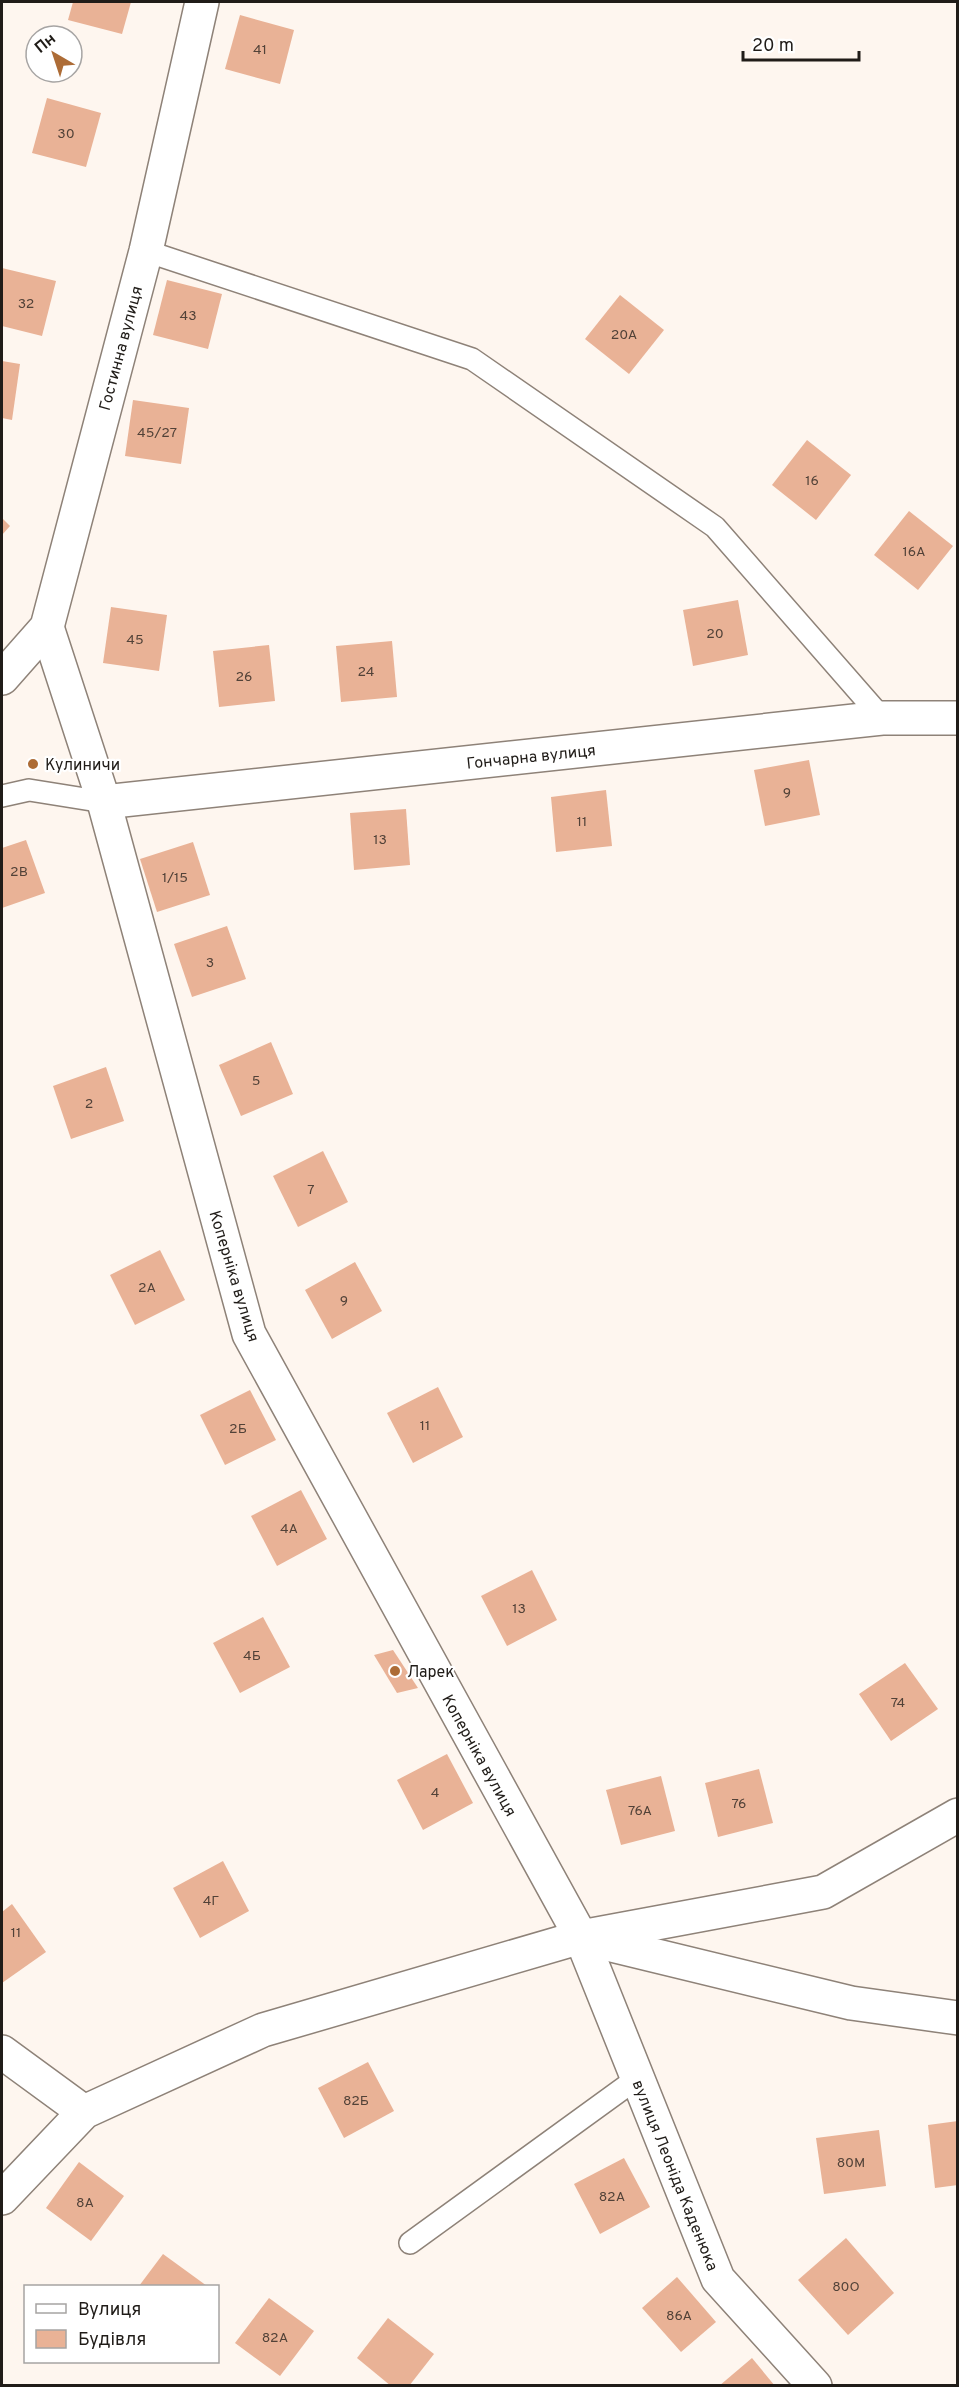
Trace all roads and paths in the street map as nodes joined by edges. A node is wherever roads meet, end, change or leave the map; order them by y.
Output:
1 (202, 2) edge
2 (146, 251) junction
3 (47, 627) junction
4 (2, 678) edge
5 (882, 718) junction
6 (957, 718) edge
7 (2, 796) edge
8 (104, 802) junction
9 (957, 1815) edge
10 (581, 1937) junction
11 (957, 2018) edge
12 (2, 2052) edge
13 (636, 2079) junction
14 (84, 2112) junction
15 (2, 2198) edge
16 (410, 2243) dead end
17 (815, 2385) edge

1 - 2 street, Гостинна вулиця
2 - 3 street, Гостинна вулиця
2 - 5 lane
3 - 4 street, Гостинна вулиця
3 - 8 street, Коперніка вулиця
5 - 6 street, Гончарна вулиця
5 - 8 street, Гончарна вулиця
7 - 8 lane
8 - 10 street, Коперніка вулиця
9 - 10 street
10 - 11 street
10 - 13 street, вулиця Леоніда Каденюка
10 - 14 street
12 - 14 street
13 - 16 lane
13 - 17 street, вулиця Леоніда Каденюка
14 - 15 street

